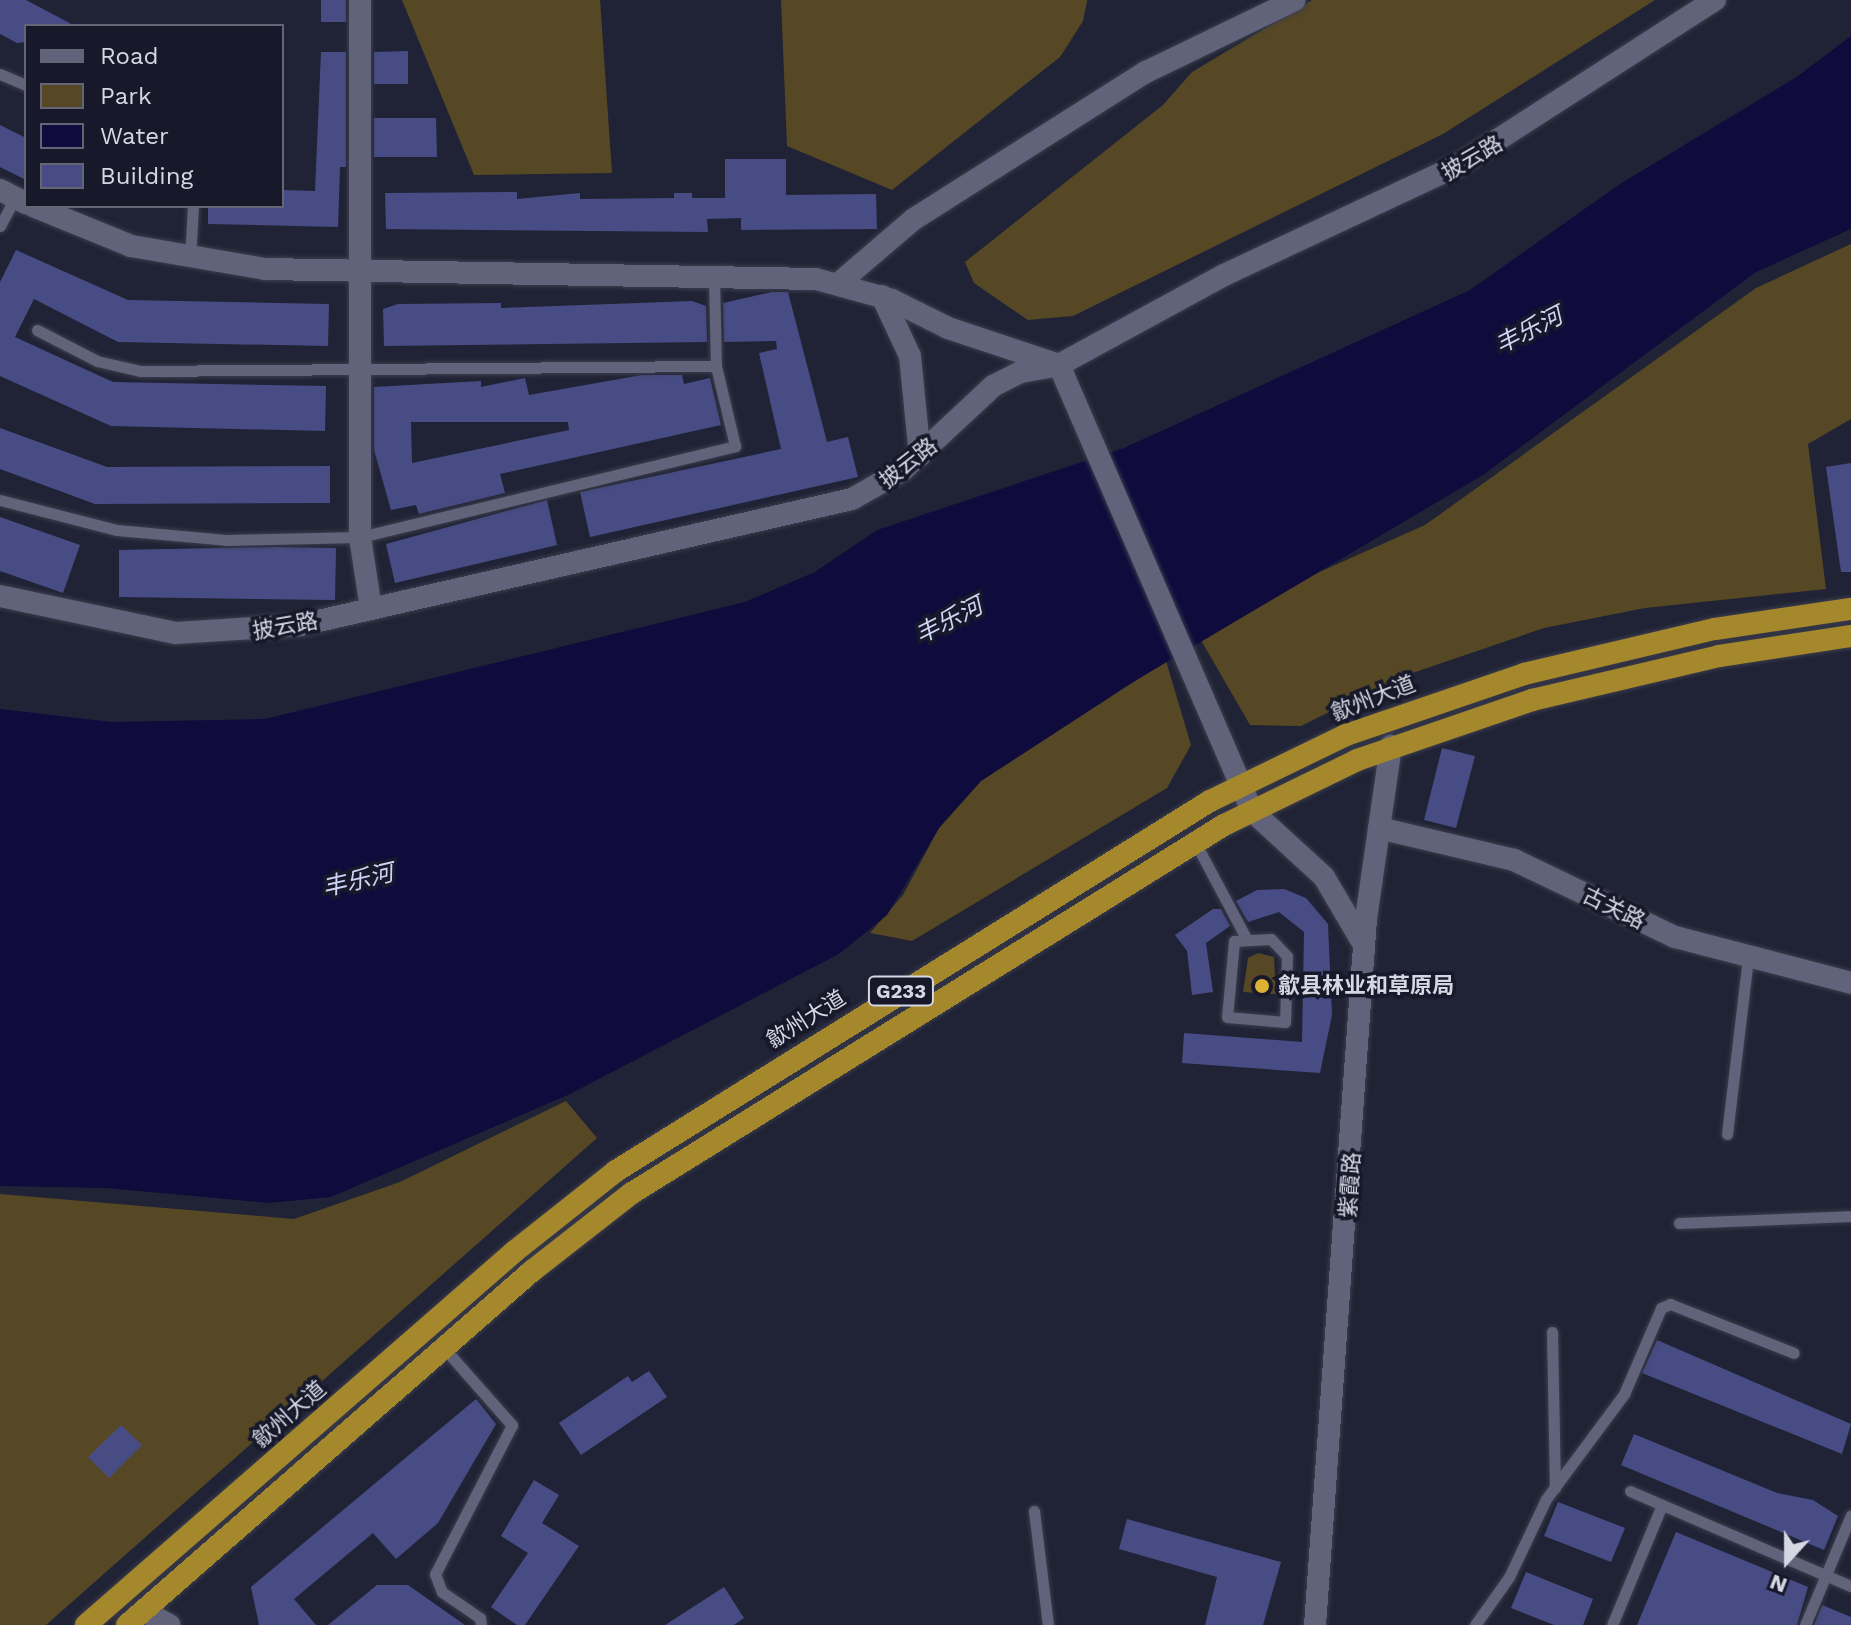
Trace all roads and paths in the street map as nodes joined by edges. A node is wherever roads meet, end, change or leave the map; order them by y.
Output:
1 (360, 0) edge
2 (1295, 0) edge
3 (1715, 0) edge
4 (0, 74) edge
5 (24, 84) edge
6 (19, 199) edge
7 (38, 208) edge
8 (193, 208) edge
9 (0, 226) edge
10 (190, 259) junction
11 (359, 272) junction
12 (714, 275) junction
13 (839, 283) junction
14 (882, 296) junction
15 (37, 330) dead end
16 (1059, 365) junction
17 (716, 366) junction
18 (360, 369) junction
19 (920, 456) junction
20 (0, 500) edge
21 (360, 537) junction
22 (0, 596) edge
23 (371, 609) junction
24 (1851, 609) edge
25 (1851, 636) edge
26 (1391, 746) junction
27 (1242, 786) junction
28 (1252, 811) junction
29 (1379, 828) junction
30 (1195, 842) junction
31 (1247, 940) junction
32 (1364, 945) junction
33 (1748, 959) junction
34 (1851, 983) edge
35 (1727, 1134) dead end
36 (1851, 1216) edge
37 (1679, 1223) dead end
38 (1552, 1332) dead end
39 (444, 1348) junction
40 (1794, 1353) dead end
41 (1555, 1489) junction
42 (1630, 1491) dead end
43 (1662, 1505) junction
44 (1034, 1511) dead end
45 (1851, 1515) edge
46 (1827, 1576) junction
47 (1851, 1586) edge
48 (135, 1618) edge
49 (86, 1625) edge
50 (169, 1625) edge
51 (481, 1625) edge
52 (1048, 1625) edge
53 (1315, 1625) edge
54 (1475, 1625) edge
55 (1612, 1625) edge
56 (1805, 1625) edge

1 - 11 street
2 - 13 street
3 - 16 street, 披云路
4 - 5 lane
6 - 9 lane
7 - 10 street
8 - 10 lane
10 - 11 street
11 - 12 street
11 - 18 street
12 - 13 street
12 - 17 lane
13 - 14 street
14 - 16 street
14 - 19 street
15 - 18 lane
16 - 19 street, 披云路
16 - 27 street
17 - 18 lane
17 - 21 lane
18 - 21 street
19 - 23 street, 披云路
20 - 21 lane
21 - 23 street
22 - 23 street, 披云路
24 - 27 highway, 歙州大道 / G233
25 - 26 highway, G233
26 - 28 highway, G233
26 - 29 street, 紫霞路
27 - 28 street
27 - 49 highway, 歙州大道 / G233
28 - 30 highway, G233
28 - 32 street
29 - 32 street, 紫霞路
29 - 33 street, 古关路
30 - 31 lane
30 - 39 highway, G233
31 - 31 lane
32 - 53 street, 紫霞路
33 - 34 street, 古关路
33 - 35 lane
36 - 37 lane
38 - 41 lane
39 - 48 highway, G233
39 - 51 lane
40 - 41 lane
41 - 54 lane
42 - 43 lane
43 - 46 lane
43 - 55 lane
44 - 52 lane
45 - 46 lane
46 - 47 lane
46 - 56 lane
48 - 50 street

